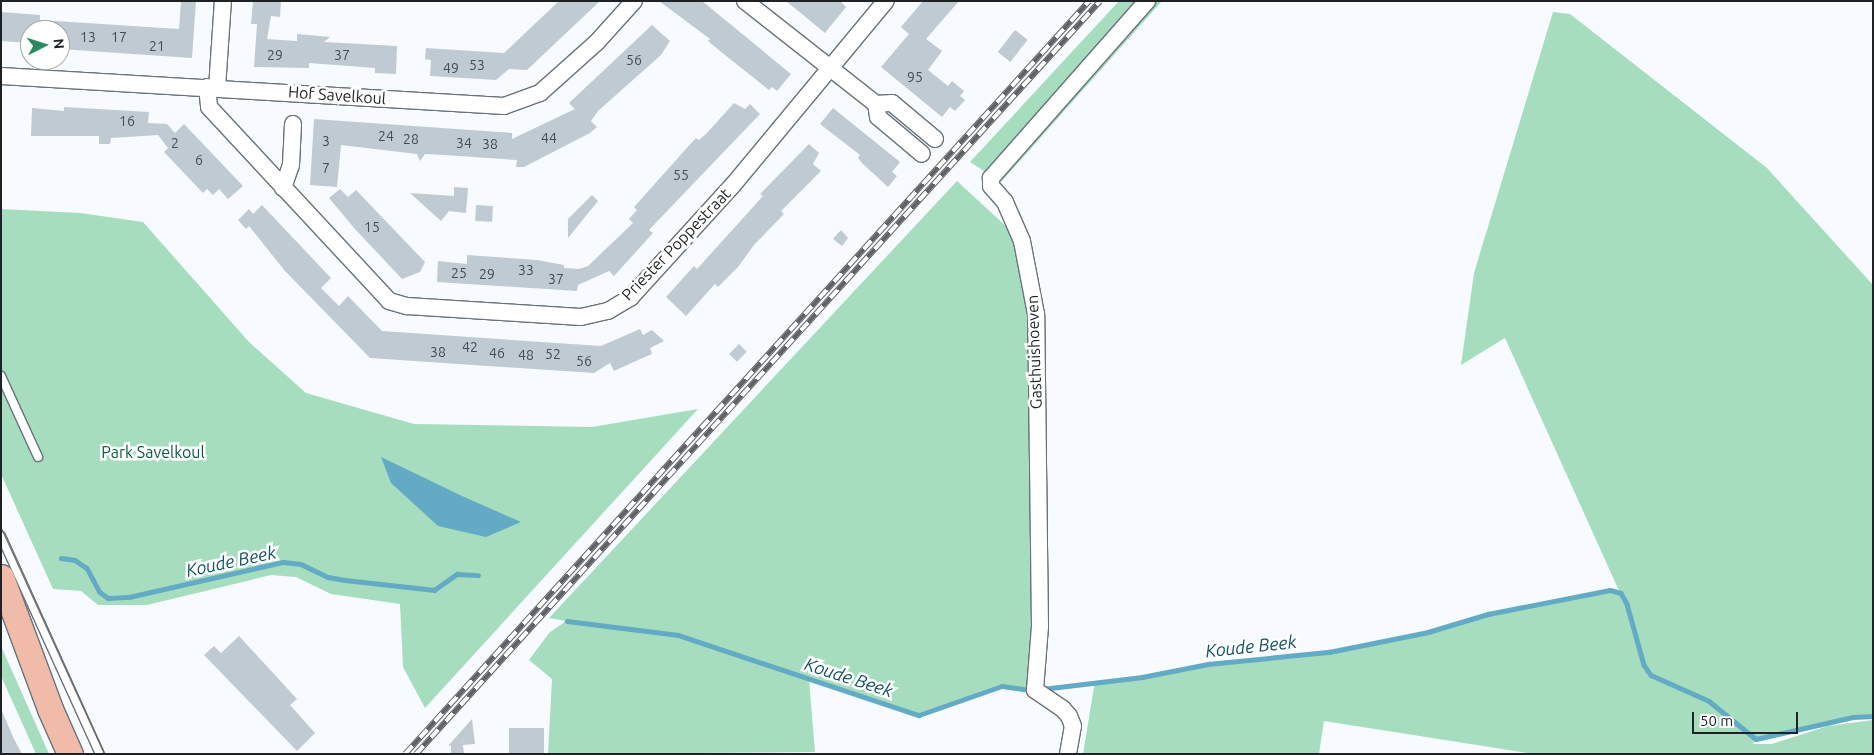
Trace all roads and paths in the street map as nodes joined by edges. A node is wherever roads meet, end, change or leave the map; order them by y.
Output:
1 (224, 1) edge
2 (634, 1) edge
3 (745, 1) edge
4 (886, 1) edge
5 (1148, 1) edge
6 (830, 69) junction
7 (1, 76) edge
8 (212, 88) junction
9 (876, 104) junction
10 (293, 124) dead end
11 (936, 139) dead end
12 (922, 154) dead end
13 (283, 188) junction
14 (1, 376) edge
15 (38, 457) dead end
16 (1, 536) edge
17 (1, 577) edge
18 (1, 610) edge
19 (50, 709) junction
20 (70, 754) edge
21 (100, 754) edge
22 (1068, 754) edge

1 - 8 street, Priester Poppestraat
2 - 8 street, Hof Savelkoul
3 - 6 street
4 - 6 street, Priester Poppestraat
5 - 22 street, Gasthuishoeven
6 - 9 street
6 - 13 street, Priester Poppestraat
7 - 8 street, Hof Savelkoul
8 - 13 street, Priester Poppestraat
9 - 11 street
9 - 12 street
10 - 13 street
14 - 15 lane
16 - 21 lane
17 - 19 main road
18 - 19 main road
19 - 20 main road

